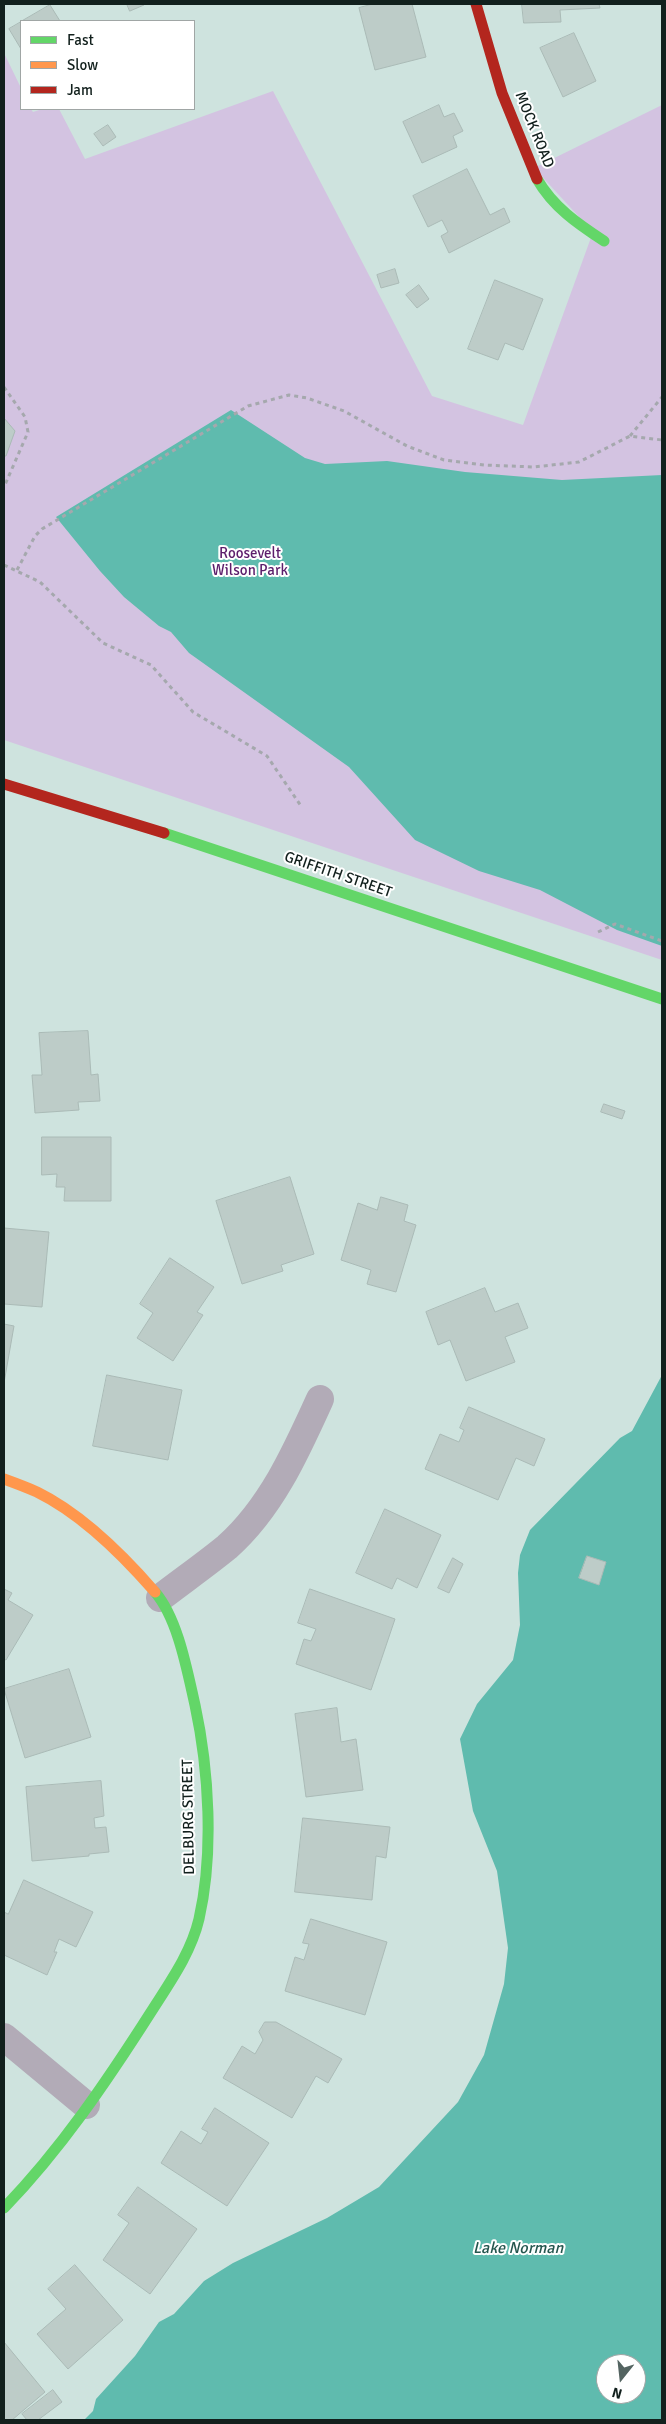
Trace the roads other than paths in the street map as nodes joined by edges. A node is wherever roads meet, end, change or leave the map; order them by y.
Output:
1 (476, 4) edge
2 (604, 241) dead end
3 (4, 784) edge
4 (662, 999) edge
5 (320, 1399) dead end
6 (4, 1478) edge
7 (160, 1598) junction
8 (4, 2037) edge
9 (86, 2105) junction
10 (4, 2208) edge

1 - 2 street, MOCK ROAD
3 - 4 street, GRIFFITH STREET
5 - 7 street
6 - 7 street, DELBURG STREET
7 - 9 street, DELBURG STREET
8 - 9 street
9 - 10 street, DELBURG STREET

